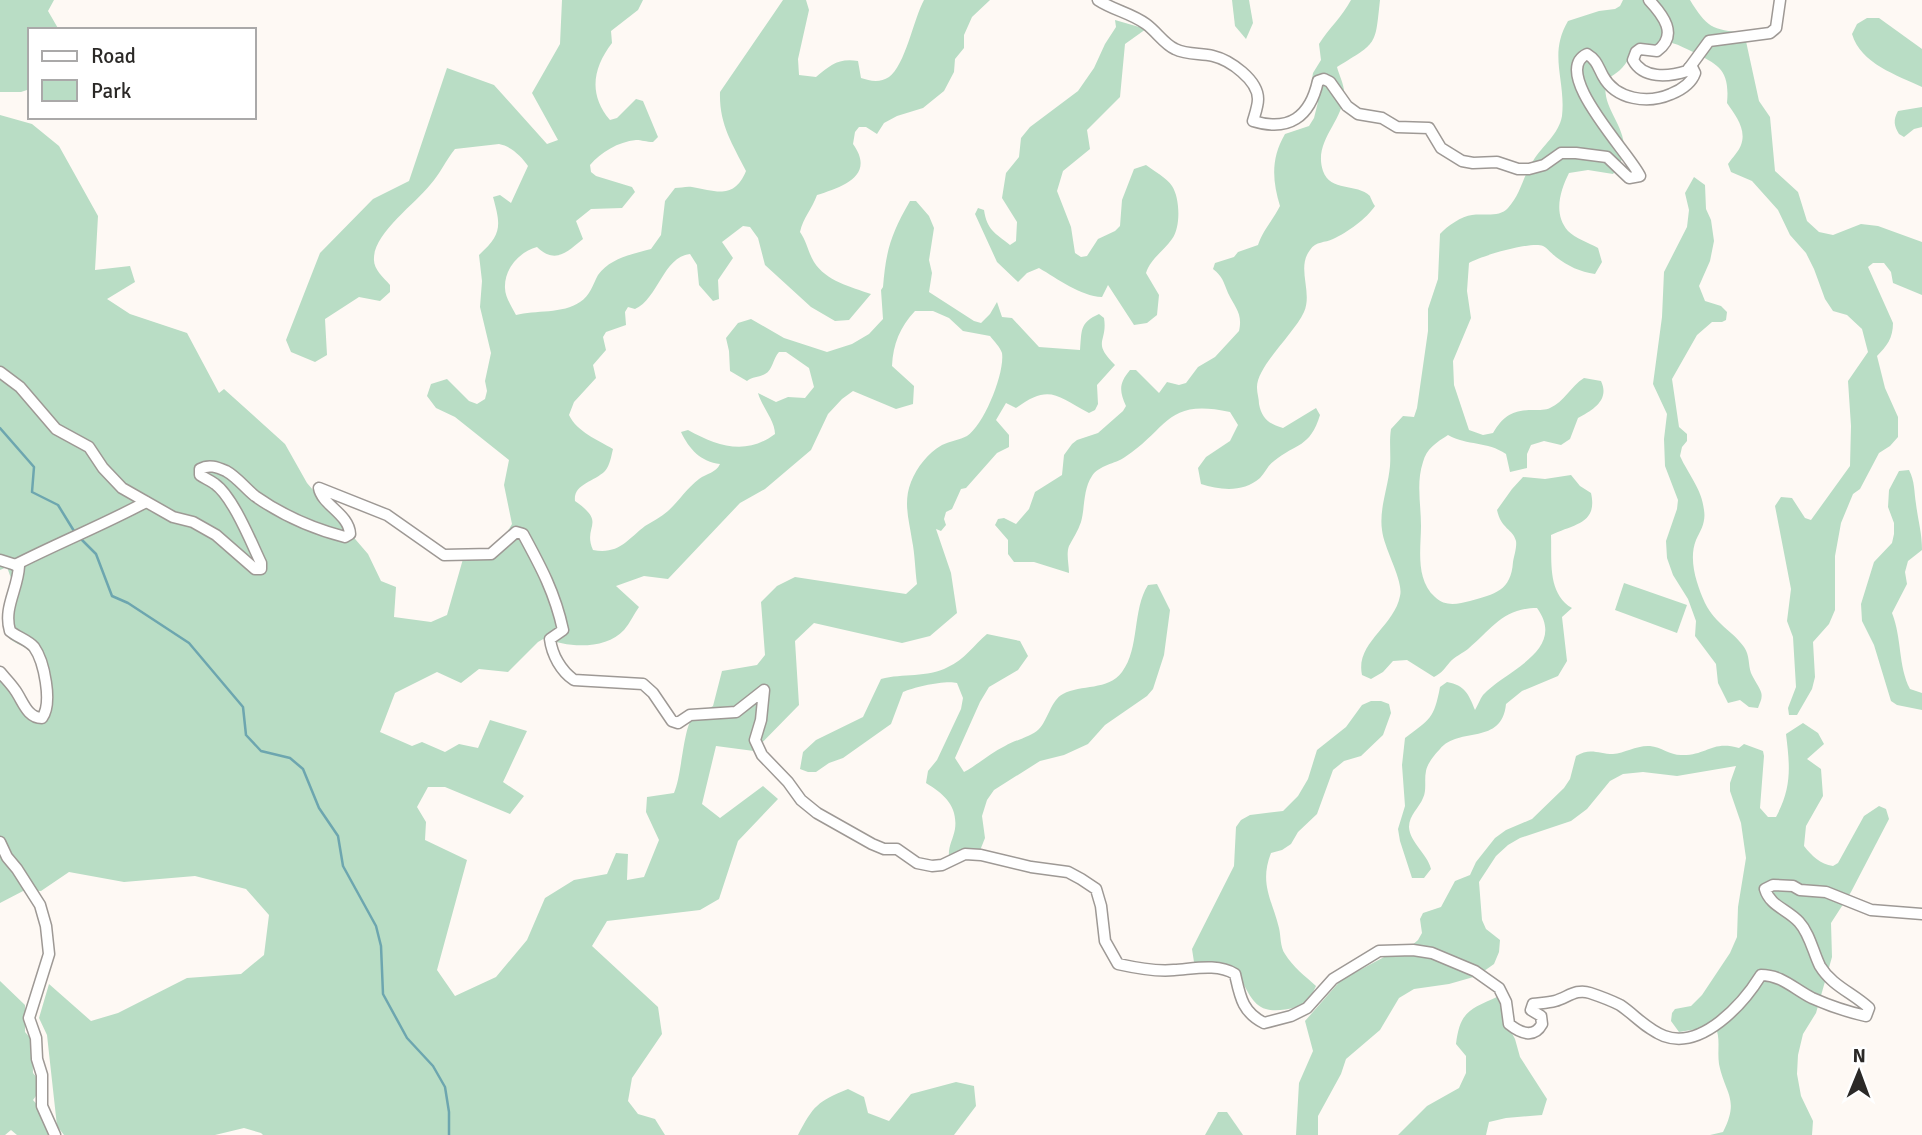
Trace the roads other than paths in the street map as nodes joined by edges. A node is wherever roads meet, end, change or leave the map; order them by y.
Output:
1 (1098, 0) edge
2 (1649, 0) edge
3 (1780, 0) edge
4 (1689, 68) junction
5 (0, 372) edge
6 (146, 502) junction
7 (0, 560) edge
8 (15, 565) junction
9 (0, 672) edge
10 (0, 842) edge
11 (1922, 914) edge
12 (55, 1135) edge

1 - 4 street
2 - 4 street
3 - 4 street
5 - 6 street
6 - 8 street
6 - 11 street
7 - 8 street
8 - 9 street
10 - 12 street

